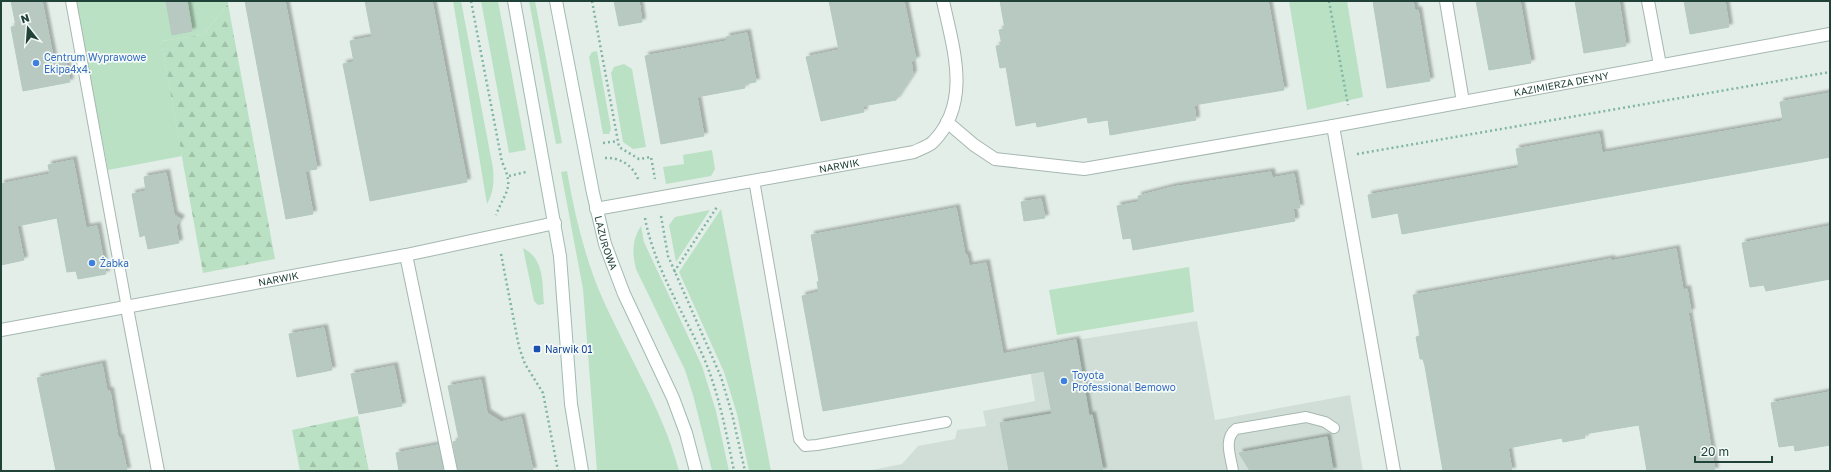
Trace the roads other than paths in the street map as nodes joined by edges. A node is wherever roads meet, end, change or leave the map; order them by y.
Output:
1 (71, 1) edge
2 (514, 1) edge
3 (556, 1) edge
4 (943, 1) edge
5 (1446, 1) edge
6 (1648, 1) edge
7 (1830, 34) edge
8 (1660, 65) junction
9 (1463, 102) junction
10 (947, 122) junction
11 (1333, 126) junction
12 (754, 180) junction
13 (596, 209) junction
14 (555, 223) junction
15 (406, 255) junction
16 (127, 308) junction
17 (1, 330) edge
18 (946, 422) dead end
19 (1334, 428) dead end
20 (158, 471) edge
21 (451, 471) edge
22 (582, 471) edge
23 (696, 471) edge
24 (1233, 471) edge
25 (1394, 471) edge

1 - 16 lane
2 - 14 street
3 - 13 street, LAZUROWA
4 - 10 street, NARWIK
5 - 9 street
6 - 8 street
7 - 8 street, KAZIMIERZA DEYNY
8 - 9 street, KAZIMIERZA DEYNY
9 - 11 street, KAZIMIERZA DEYNY
10 - 11 street, KAZIMIERZA DEYNY
10 - 12 street, NARWIK
11 - 25 street
12 - 13 street, NARWIK
12 - 18 lane
13 - 23 street, LAZUROWA
14 - 15 street, NARWIK
14 - 22 street
15 - 16 street, NARWIK
15 - 21 street
16 - 17 street, NARWIK
16 - 20 street
19 - 24 lane

